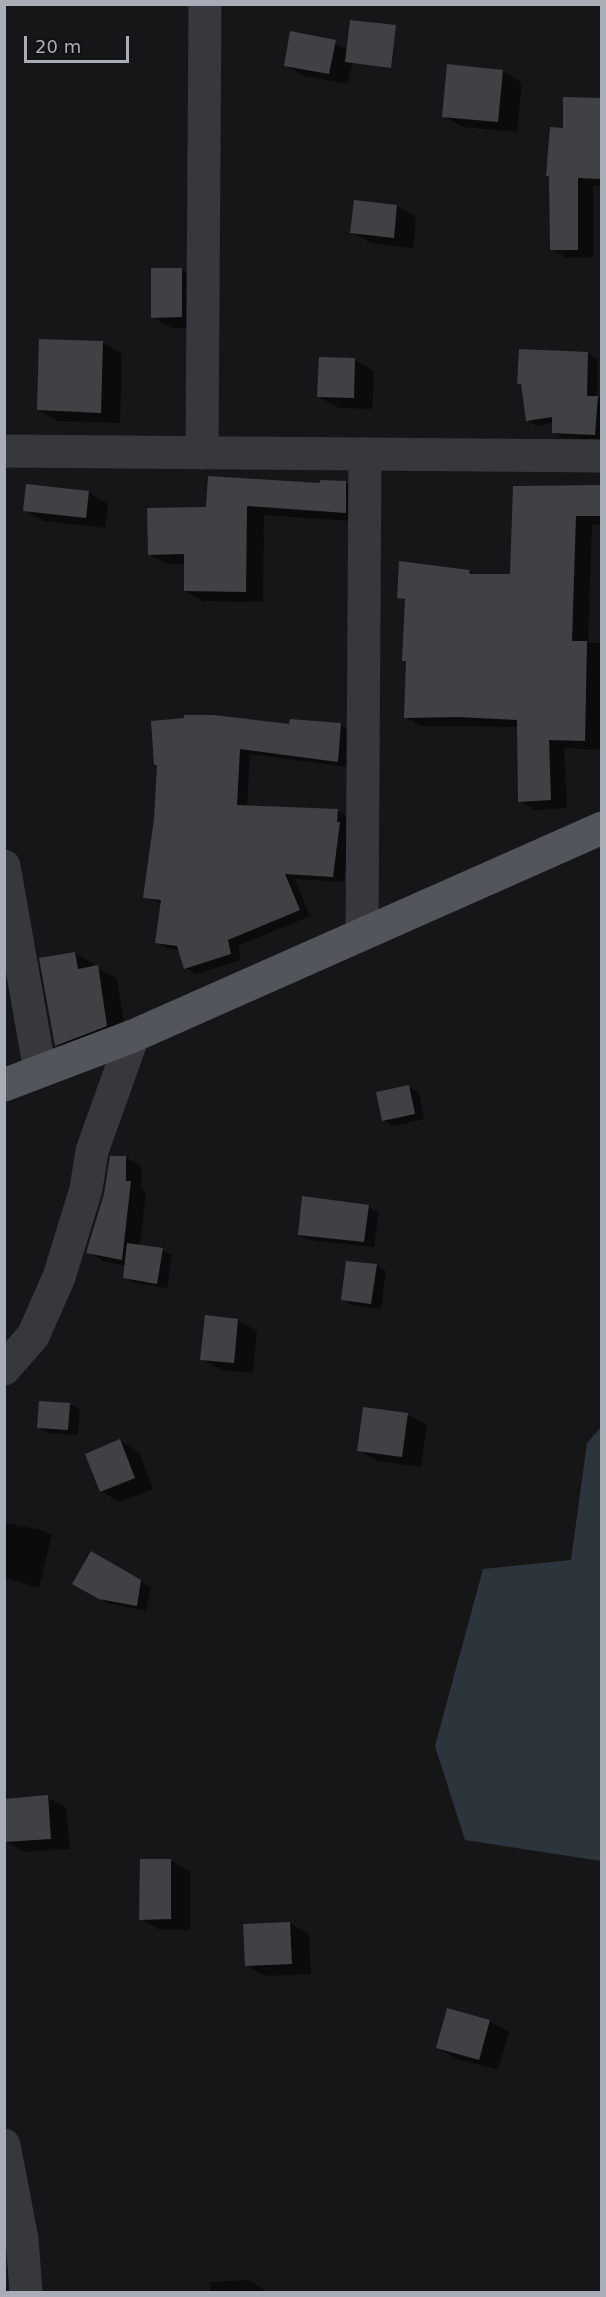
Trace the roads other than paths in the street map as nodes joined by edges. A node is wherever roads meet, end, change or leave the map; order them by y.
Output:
1 (205, 4) edge
2 (4, 451) edge
3 (202, 453) junction
4 (365, 454) junction
5 (602, 456) edge
6 (602, 828) edge
7 (4, 866) edge
8 (362, 934) junction
9 (132, 1036) junction
10 (40, 1071) junction
11 (4, 1085) edge
12 (4, 1369) edge
13 (4, 2145) edge
14 (26, 2292) edge

1 - 3 street
2 - 3 street
3 - 4 street
4 - 5 street
4 - 8 street
6 - 8 main road
7 - 10 street
8 - 9 main road
9 - 10 main road
9 - 12 street
10 - 11 main road
13 - 14 street

